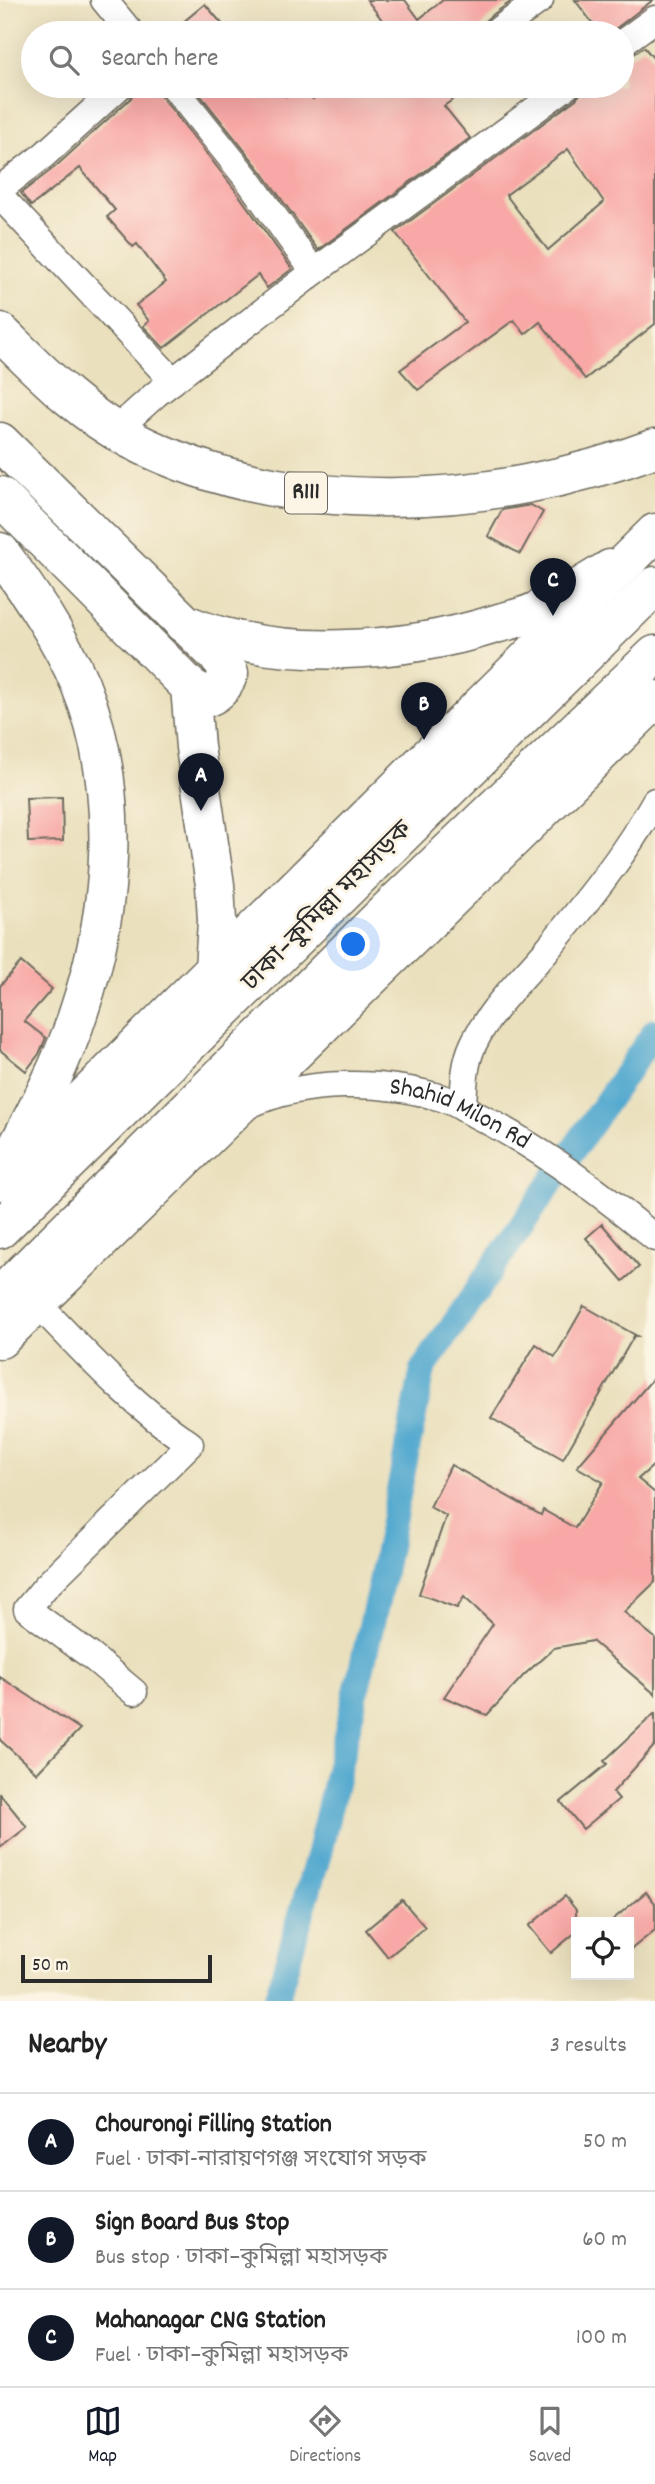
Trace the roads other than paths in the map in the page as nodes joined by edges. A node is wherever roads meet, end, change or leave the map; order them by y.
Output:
1 (104, 0) edge
2 (540, 0) edge
3 (655, 19) edge
4 (121, 21) edge
5 (512, 21) edge
6 (634, 34) edge
7 (107, 98) edge
8 (183, 98) edge
9 (551, 98) edge
10 (0, 189) edge
11 (0, 196) edge
12 (314, 272) junction
13 (0, 332) edge
14 (173, 381) junction
15 (116, 430) junction
16 (0, 442) edge
17 (655, 448) edge
18 (0, 496) edge
19 (643, 545) edge
20 (0, 552) edge
21 (655, 586) edge
22 (183, 623) junction
23 (655, 655) edge
24 (190, 687) junction
25 (655, 699) edge
26 (655, 801) edge
27 (214, 969) junction
28 (463, 1108) junction
29 (235, 1111) junction
30 (0, 1180) edge
31 (0, 1229) edge
32 (655, 1238) edge
33 (0, 1296) edge
34 (37, 1304) junction
35 (0, 1339) edge
36 (134, 1692) dead end

1 - 4 street
2 - 5 street
3 - 6 street
7 - 10 street
8 - 12 street
9 - 12 street
11 - 14 street
12 - 14 street
13 - 15 main road, R111
14 - 15 street
15 - 17 main road, R111
16 - 22 main road
18 - 24 main road
19 - 22 main road
19 - 27 main road
20 - 30 main road
21 - 31 main road, ঢাকা–কুমিল্লা মহাসড়ক
22 - 24 main road
23 - 33 main road, ঢাকা–কুমিল্লা মহাসড়ক
24 - 27 main road
25 - 29 main road
26 - 28 street
27 - 30 main road
28 - 29 street, Shahid Milon Rd
28 - 32 street, Shahid Milon Rd
29 - 34 main road
34 - 35 main road
34 - 36 street

